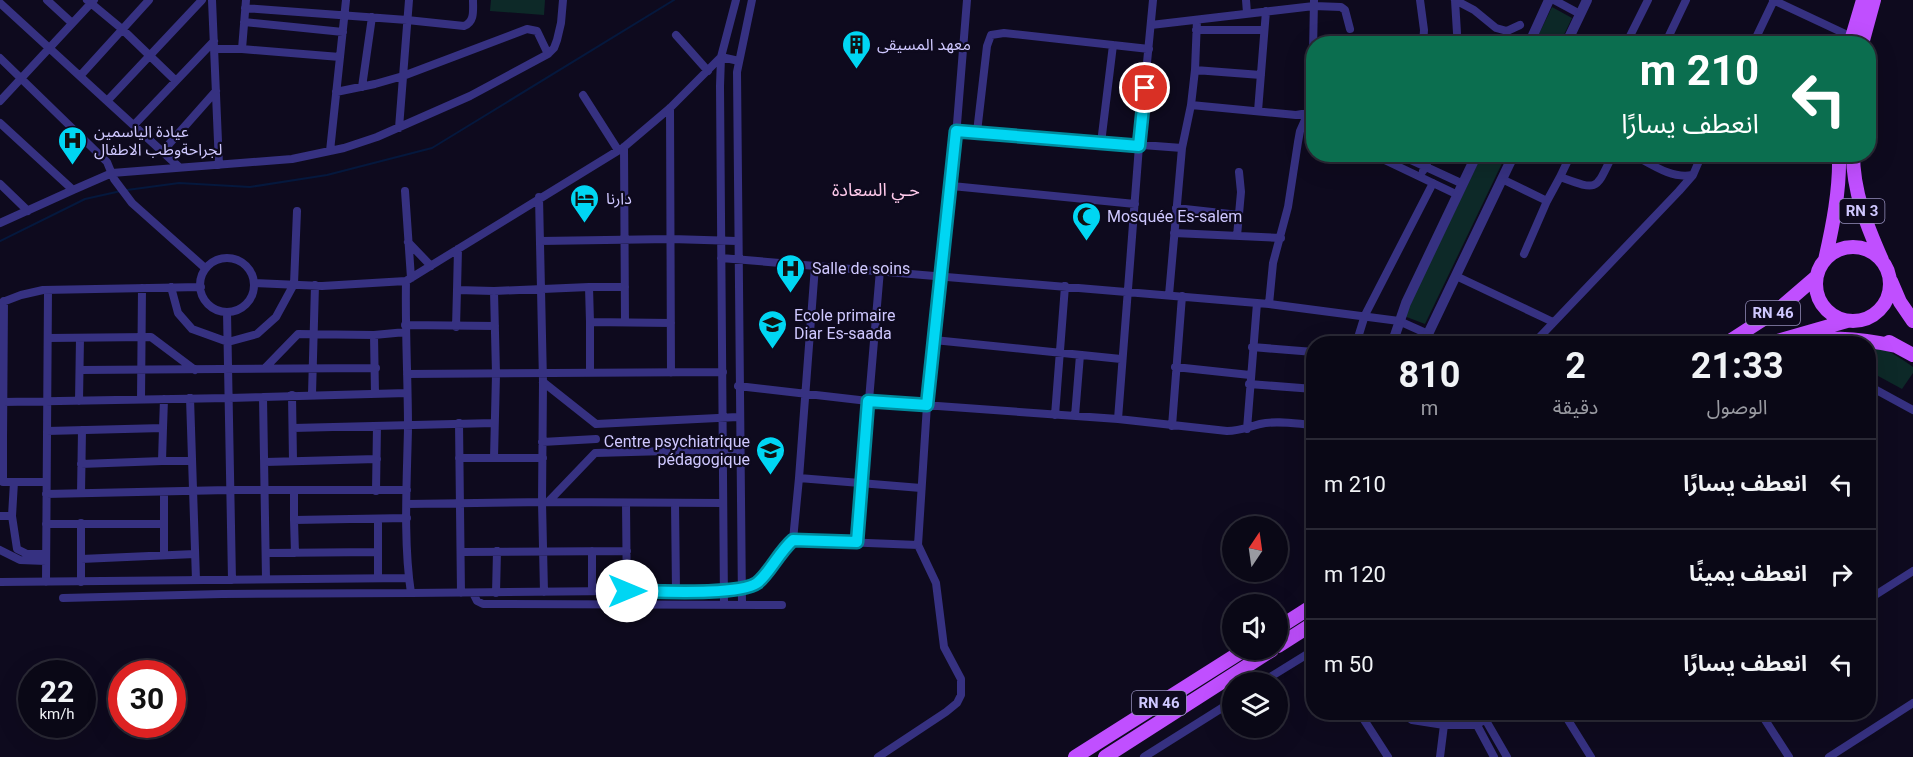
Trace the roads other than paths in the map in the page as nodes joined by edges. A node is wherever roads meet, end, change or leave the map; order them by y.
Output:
1 (46, 0) edge
2 (148, 0) edge
3 (202, 0) edge
4 (212, 0) edge
5 (346, 0) edge
6 (409, 0) edge
7 (473, 0) edge
8 (563, 0) edge
9 (736, 0) edge
10 (752, 0) edge
11 (967, 0) edge
12 (1153, 0) edge
13 (1246, 0) edge
14 (1420, 0) edge
15 (1455, 0) edge
16 (1549, 0) edge
17 (1554, 0) edge
18 (1587, 0) edge
19 (1648, 0) edge
20 (1686, 0) edge
21 (1773, 0) edge
22 (1799, 0) edge
23 (1863, 0) edge
24 (1874, 0) edge
25 (91, 1) edge
26 (0, 3) edge
27 (1314, 3) edge
28 (246, 4) edge
29 (1266, 11) junction
30 (1794, 11) junction
31 (1247, 13) junction
32 (1580, 14) junction
33 (344, 15) junction
34 (372, 17) junction
35 (407, 20) junction
36 (1197, 20) junction
37 (244, 22) junction
38 (72, 23) junction
39 (1520, 25) dead end
40 (1151, 26) junction
41 (122, 29) junction
42 (1350, 29) dead end
43 (1196, 30) junction
44 (1264, 30) junction
45 (343, 32) junction
46 (1457, 33) dead end
47 (676, 35) dead end
48 (1313, 36) edge
49 (1423, 36) edge
50 (1533, 36) edge
51 (1573, 36) edge
52 (1630, 36) edge
53 (1669, 36) edge
54 (1757, 36) edge
55 (1846, 36) edge
56 (1858, 36) edge
57 (1859, 36) edge
58 (214, 45) junction
59 (1113, 45) junction
60 (50, 48) junction
61 (242, 49) junction
62 (1149, 49) junction
63 (548, 54) junction
64 (151, 55) junction
65 (340, 57) junction
66 (721, 57) junction
67 (0, 58) edge
68 (739, 61) junction
69 (708, 70) junction
70 (1195, 70) junction
71 (1261, 75) junction
72 (80, 76) junction
73 (403, 76) junction
74 (22, 78) junction
75 (176, 81) junction
76 (362, 87) junction
77 (216, 92) junction
78 (336, 92) junction
79 (583, 95) dead end
80 (108, 100) junction
81 (0, 101) edge
82 (1191, 105) junction
83 (670, 108) junction
84 (1258, 111) junction
85 (1296, 115) junction
86 (1306, 115) edge
87 (1306, 121) edge
88 (0, 123) edge
89 (1304, 123) junction
90 (134, 125) junction
91 (399, 128) junction
92 (956, 131) junction
93 (977, 132) junction
94 (1101, 143) junction
95 (1139, 146) junction
96 (621, 148) junction
97 (1182, 148) junction
98 (330, 151) junction
99 (162, 152) junction
100 (1389, 162) edge
101 (1415, 162) edge
102 (1428, 162) edge
103 (1473, 162) edge
104 (1510, 162) edge
105 (1567, 162) edge
106 (1610, 162) edge
107 (1648, 162) edge
108 (1699, 162) edge
109 (1839, 162) edge
110 (1854, 162) edge
111 (219, 165) junction
112 (178, 166) junction
113 (1426, 167) junction
114 (1239, 172) dead end
115 (113, 176) junction
116 (1695, 176) junction
117 (1420, 177) junction
118 (1560, 177) junction
119 (1502, 179) junction
120 (1433, 183) junction
121 (0, 184) edge
122 (1463, 184) junction
123 (952, 186) junction
124 (73, 190) junction
125 (405, 191) dead end
126 (1458, 195) junction
127 (539, 197) junction
128 (1547, 201) junction
129 (1135, 204) junction
130 (1176, 208) junction
131 (297, 211) dead end
132 (28, 212) junction
133 (1239, 215) junction
134 (0, 223) edge
135 (1174, 233) junction
136 (1237, 236) junction
137 (1281, 238) junction
138 (671, 239) junction
139 (625, 240) junction
140 (720, 240) junction
141 (540, 241) junction
142 (737, 241) junction
143 (408, 242) junction
144 (458, 249) junction
145 (1524, 254) dead end
146 (721, 258) junction
147 (737, 258) junction
148 (1825, 260) junction
149 (431, 266) junction
150 (815, 266) junction
151 (205, 268) junction
152 (880, 270) junction
153 (1887, 271) junction
154 (940, 276) junction
155 (1456, 276) junction
156 (1816, 277) junction
157 (409, 279) junction
158 (254, 283) junction
159 (294, 284) junction
160 (315, 285) junction
161 (1065, 286) junction
162 (171, 287) junction
163 (201, 287) junction
164 (589, 287) junction
165 (625, 287) junction
166 (142, 288) junction
167 (540, 289) junction
168 (48, 290) junction
169 (457, 290) junction
170 (494, 291) junction
171 (1127, 292) junction
172 (1169, 295) junction
173 (1182, 296) junction
174 (2, 302) edge
175 (1257, 303) junction
176 (1269, 304) junction
177 (227, 312) junction
178 (1365, 315) junction
179 (1399, 321) junction
180 (1850, 321) junction
181 (1913, 321) edge
182 (590, 322) junction
183 (625, 322) junction
184 (671, 322) junction
185 (1553, 322) junction
186 (495, 326) junction
187 (456, 327) junction
188 (405, 329) junction
189 (314, 334) junction
190 (374, 335) junction
191 (1358, 336) edge
192 (1394, 336) edge
193 (1422, 336) edge
194 (1428, 336) edge
195 (1540, 336) edge
196 (1737, 336) edge
197 (1796, 336) edge
198 (1875, 336) edge
199 (1876, 336) edge
200 (141, 337) junction
201 (48, 338) junction
202 (80, 338) junction
203 (934, 340) junction
204 (228, 342) junction
205 (1876, 343) edge
206 (1896, 346) junction
207 (1252, 347) junction
208 (1306, 351) edge
209 (1059, 352) junction
210 (1080, 354) junction
211 (1913, 356) edge
212 (1121, 359) junction
213 (1175, 367) junction
214 (265, 368) junction
215 (376, 368) junction
216 (140, 369) junction
217 (313, 369) junction
218 (80, 370) junction
219 (195, 370) junction
220 (229, 370) junction
221 (590, 372) junction
222 (723, 372) junction
223 (671, 373) junction
224 (407, 374) junction
225 (496, 374) junction
226 (543, 377) junction
227 (1249, 379) junction
228 (738, 386) junction
229 (1306, 388) edge
230 (1876, 390) edge
231 (375, 393) junction
232 (407, 393) junction
233 (312, 394) junction
234 (806, 394) junction
235 (292, 396) junction
236 (263, 397) junction
237 (190, 398) junction
238 (141, 399) junction
239 (164, 399) junction
240 (229, 399) junction
241 (79, 401) junction
242 (868, 401) junction
243 (3, 402) junction
244 (47, 402) junction
245 (927, 405) junction
246 (1913, 410) edge
247 (1055, 415) junction
248 (1075, 416) junction
249 (738, 417) junction
250 (722, 418) junction
251 (1118, 419) junction
252 (459, 423) junction
253 (494, 423) junction
254 (596, 424) junction
255 (1306, 425) edge
256 (377, 426) junction
257 (408, 426) junction
258 (1172, 426) junction
259 (163, 428) junction
260 (293, 428) junction
261 (1246, 429) junction
262 (82, 430) junction
263 (47, 431) junction
264 (2, 439) edge
265 (596, 439) junction
266 (542, 442) junction
267 (722, 449) junction
268 (739, 449) junction
269 (595, 453) junction
270 (459, 458) junction
271 (494, 458) junction
272 (543, 458) junction
273 (377, 459) junction
274 (162, 461) junction
275 (192, 461) junction
276 (293, 461) junction
277 (265, 462) junction
278 (81, 464) junction
279 (799, 478) junction
280 (2, 482) edge
281 (14, 482) junction
282 (46, 482) junction
283 (861, 483) junction
284 (921, 488) junction
285 (229, 490) junction
286 (265, 490) junction
287 (294, 490) junction
288 (407, 490) junction
289 (194, 491) junction
290 (376, 491) junction
291 (164, 492) junction
292 (81, 493) junction
293 (46, 494) junction
294 (545, 502) junction
295 (626, 502) junction
296 (459, 503) junction
297 (675, 503) junction
298 (723, 503) junction
299 (407, 504) junction
300 (0, 516) edge
301 (12, 516) junction
302 (407, 518) junction
303 (378, 519) junction
304 (294, 520) junction
305 (81, 523) junction
306 (46, 524) junction
307 (164, 524) junction
308 (793, 540) junction
309 (857, 542) junction
310 (918, 545) junction
311 (0, 550) edge
312 (497, 551) junction
313 (592, 551) junction
314 (627, 551) junction
315 (378, 552) junction
316 (461, 552) junction
317 (543, 552) junction
318 (266, 553) junction
319 (295, 553) junction
320 (195, 554) junction
321 (164, 555) junction
322 (46, 558) junction
323 (81, 559) junction
324 (1913, 571) edge
325 (378, 578) junction
326 (409, 578) junction
327 (266, 579) junction
328 (196, 580) junction
329 (232, 580) junction
330 (0, 582) edge
331 (46, 582) junction
332 (81, 582) junction
333 (740, 588) junction
334 (724, 590) junction
335 (592, 591) junction
336 (627, 591) junction
337 (676, 591) junction
338 (544, 592) junction
339 (411, 593) junction
340 (461, 593) junction
341 (473, 593) junction
342 (496, 593) junction
343 (1876, 595) edge
344 (63, 598) dead end
345 (724, 605) junction
346 (742, 605) junction
347 (782, 605) dead end
348 (627, 606) junction
349 (1306, 610) edge
350 (1288, 622) edge
351 (1306, 628) edge
352 (1288, 639) edge
353 (1306, 655) edge
354 (1228, 660) edge
355 (1256, 660) edge
356 (1278, 672) edge
357 (1913, 703) edge
358 (1222, 708) edge
359 (1364, 720) edge
360 (1412, 720) edge
361 (1473, 720) edge
362 (1488, 720) edge
363 (1568, 720) edge
364 (1765, 720) edge
365 (1485, 722) junction
366 (1444, 725) junction
367 (1475, 725) junction
368 (878, 757) edge
369 (1075, 757) edge
370 (1105, 757) edge
371 (1144, 757) edge
372 (1388, 757) edge
373 (1440, 757) edge
374 (1494, 757) edge
375 (1507, 757) edge
376 (1591, 757) edge
377 (1789, 757) edge
378 (1829, 757) edge

1 - 38 street
2 - 41 street
3 - 64 street
4 - 58 street
5 - 33 street
6 - 35 street
7 - 35 street
8 - 63 street
9 - 66 street
10 - 68 street
11 - 92 street
12 - 40 street
13 - 31 street
14 - 49 street
15 - 39 street
15 - 46 street
16 - 50 street
17 - 32 street
18 - 32 street
19 - 52 street
20 - 53 street
21 - 30 street
21 - 54 street
22 - 30 street
23 - 56 main road
24 - 57 main road
25 - 38 street
25 - 41 street
26 - 60 street
27 - 29 street
27 - 42 street
27 - 48 street
28 - 33 street
28 - 37 street
29 - 31 street
29 - 44 street
30 - 55 street
31 - 36 street
32 - 51 street
33 - 34 street
33 - 45 street
34 - 35 street
34 - 76 street
35 - 73 street
36 - 40 street
36 - 43 street
37 - 45 street
37 - 61 street
38 - 60 street
40 - 62 street
41 - 64 street
41 - 72 street
43 - 44 street
43 - 70 street
44 - 71 street
45 - 65 street
47 - 69 street
58 - 61 street
58 - 75 street
58 - 77 street
59 - 62 street
59 - 93 street
59 - 94 street
60 - 72 street
60 - 74 street
61 - 65 street
62 - 95 street
63 - 73 street
63 - 91 street
64 - 75 street
64 - 80 street
65 - 78 street
66 - 68 street
66 - 69 street
66 - 140 street
67 - 74 street
68 - 142 street
69 - 83 street
70 - 71 street
70 - 82 street
71 - 84 street
72 - 80 street
73 - 76 street
73 - 91 street
74 - 81 street
74 - 115 street
75 - 90 street
76 - 78 street
77 - 99 street
77 - 111 street
78 - 98 street
79 - 96 street
80 - 90 street
82 - 84 street
82 - 97 street
83 - 96 street
83 - 138 street
84 - 85 street
85 - 86 street
85 - 89 street
87 - 89 street
88 - 124 street
89 - 137 street
90 - 99 street
91 - 98 street
92 - 93 street
92 - 123 street
93 - 94 street
94 - 95 street
95 - 97 street
95 - 129 street
96 - 127 street
96 - 139 street
97 - 130 street
98 - 111 street
99 - 112 street
100 - 117 street
101 - 113 street
102 - 113 street
103 - 122 street
104 - 119 street
105 - 118 street
106 - 118 street
107 - 116 street
108 - 116 street
109 - 148 main road, RN 3
110 - 153 main road, RN 3
111 - 112 street
112 - 115 street
113 - 117 street
113 - 122 street
114 - 133 street
115 - 124 street
115 - 151 street
116 - 185 street
117 - 120 street
118 - 128 street
119 - 128 street
119 - 155 street
120 - 126 street
120 - 178 street
121 - 132 street
122 - 126 street
123 - 129 street
123 - 154 street
124 - 132 street
125 - 143 street
126 - 179 street
127 - 141 street
127 - 144 street
128 - 145 street
129 - 171 street
130 - 133 street
130 - 135 street
131 - 159 street
132 - 134 street
133 - 136 street
135 - 136 street
135 - 172 street
136 - 137 street
137 - 176 street
138 - 139 street
138 - 140 street
138 - 184 street
139 - 141 street
139 - 165 street
140 - 142 street
140 - 146 street
141 - 167 street
142 - 147 street
143 - 149 street
143 - 157 street
144 - 149 street
144 - 169 street
146 - 147 street
146 - 222 street
147 - 150 street
147 - 228 street
148 - 153 main road
148 - 156 main road
149 - 157 street
150 - 152 street
150 - 234 street
151 - 158 street
151 - 163 street
152 - 154 street
152 - 242 street
153 - 180 main road
153 - 181 main road, RN 3
154 - 161 street
154 - 203 street
155 - 185 street
155 - 194 street
156 - 180 main road
156 - 196 main road, RN 46
157 - 160 street
157 - 188 street
158 - 159 street
158 - 177 street
159 - 160 street
159 - 204 street
160 - 189 street
161 - 171 street
161 - 209 street
162 - 163 street
162 - 166 street
162 - 204 street
163 - 177 street
164 - 165 street
164 - 167 street
164 - 182 street
165 - 183 street
166 - 168 street
166 - 200 street
167 - 170 street
167 - 226 street
168 - 174 street
168 - 201 street
169 - 170 street
169 - 187 street
170 - 186 street
171 - 172 street
171 - 212 street
172 - 173 street
173 - 175 street
173 - 213 street
174 - 243 street
175 - 176 street
175 - 207 street
176 - 178 street
177 - 204 street
178 - 179 street
178 - 191 street
179 - 192 street
179 - 193 street
180 - 197 main road, RN 46
180 - 198 main road
182 - 183 street
182 - 221 street
183 - 184 street
184 - 223 street
185 - 195 street
186 - 187 street
186 - 225 street
187 - 188 street
188 - 190 street
188 - 224 street
189 - 190 street
189 - 214 street
189 - 217 street
190 - 215 street
199 - 206 main road
200 - 202 street
200 - 216 street
200 - 219 street
201 - 202 street
201 - 244 street
202 - 218 street
203 - 209 street
203 - 245 street
204 - 220 street
205 - 206 main road
206 - 211 main road
207 - 208 street
207 - 227 street
209 - 210 street
209 - 247 street
210 - 212 street
210 - 248 street
212 - 251 street
213 - 227 street
213 - 258 street
214 - 217 street
214 - 220 street
215 - 217 street
215 - 231 street
216 - 218 street
216 - 219 street
216 - 238 street
217 - 233 street
218 - 241 street
219 - 220 street
220 - 240 street
221 - 223 street
221 - 226 street
222 - 223 street
222 - 250 street
224 - 225 street
224 - 232 street
225 - 226 street
225 - 253 street
226 - 254 street
226 - 266 street
227 - 229 street
227 - 261 street
228 - 234 street
228 - 249 street
230 - 246 street
231 - 232 street
231 - 233 street
232 - 257 street
233 - 235 street
234 - 242 street
234 - 279 street
235 - 236 street
235 - 260 street
236 - 240 street
236 - 277 street
237 - 239 street
237 - 240 street
237 - 275 street
238 - 239 street
238 - 241 street
239 - 259 street
240 - 285 street
241 - 244 street
242 - 245 street
242 - 283 street
243 - 244 street
243 - 264 street
244 - 263 street
245 - 247 street
245 - 284 street
247 - 248 street
248 - 251 street
249 - 250 street
249 - 268 street
250 - 254 street
250 - 267 street
251 - 258 street
252 - 253 street
252 - 257 street
252 - 270 street
253 - 271 street
254 - 265 street
255 - 261 street
256 - 257 street
256 - 260 street
256 - 273 street
257 - 288 street
258 - 261 street
259 - 262 street
259 - 274 street
260 - 276 street
262 - 263 street
262 - 278 street
263 - 282 street
264 - 280 street
265 - 266 street
265 - 269 street
266 - 272 street
267 - 268 street
267 - 269 street
267 - 298 street
268 - 333 street
269 - 294 street
270 - 271 street
270 - 296 street
271 - 272 street
272 - 294 street
273 - 276 street
273 - 290 street
274 - 275 street
274 - 278 street
275 - 289 street
276 - 277 street
277 - 286 street
278 - 292 street
279 - 283 street
279 - 308 street
280 - 281 street
281 - 282 street
281 - 301 street
282 - 293 street
283 - 284 street
283 - 309 street
284 - 310 street
285 - 286 street
285 - 289 street
285 - 329 street
286 - 287 street
286 - 318 street
287 - 290 street
287 - 304 street
288 - 290 street
288 - 299 street
289 - 291 street
289 - 320 street
291 - 292 street
291 - 307 street
292 - 293 street
293 - 306 street
294 - 295 street
294 - 296 street
294 - 317 street
295 - 297 street
295 - 314 street
296 - 299 street
296 - 316 street
297 - 298 street
297 - 337 street
298 - 334 street
299 - 302 street
300 - 301 street
301 - 322 street
302 - 303 street
302 - 326 street
303 - 304 street
303 - 315 street
304 - 319 street
305 - 306 street
305 - 307 street
305 - 323 street
306 - 322 street
307 - 321 street
308 - 309 street
308 - 333 street
309 - 310 street
310 - 368 street
311 - 322 street
312 - 316 street
312 - 317 street
312 - 342 street
313 - 314 street
313 - 317 street
313 - 335 street
314 - 336 street
315 - 319 street
315 - 325 street
316 - 340 street
317 - 338 street
318 - 319 street
318 - 327 street
320 - 321 street
320 - 328 street
321 - 323 street
322 - 331 street
323 - 332 street
324 - 343 street
325 - 326 street
325 - 327 street
326 - 339 street
327 - 329 street
328 - 329 street
328 - 332 street
330 - 331 street
331 - 332 street
333 - 334 street
333 - 346 street
334 - 337 street
334 - 345 street
335 - 336 street
335 - 338 street
336 - 337 street
336 - 348 street
338 - 342 street
339 - 340 street
339 - 344 street
340 - 341 street
341 - 342 street
341 - 348 street
345 - 346 street
345 - 348 street
346 - 347 street
349 - 350 main road
351 - 352 main road
353 - 356 street
354 - 369 main road, RN 46
355 - 370 main road, RN 46
357 - 378 street
358 - 371 street
359 - 372 street
360 - 366 street
361 - 367 street
362 - 365 street
363 - 376 street
364 - 377 street
365 - 367 street
365 - 375 street
366 - 367 street
366 - 373 street
367 - 374 street

